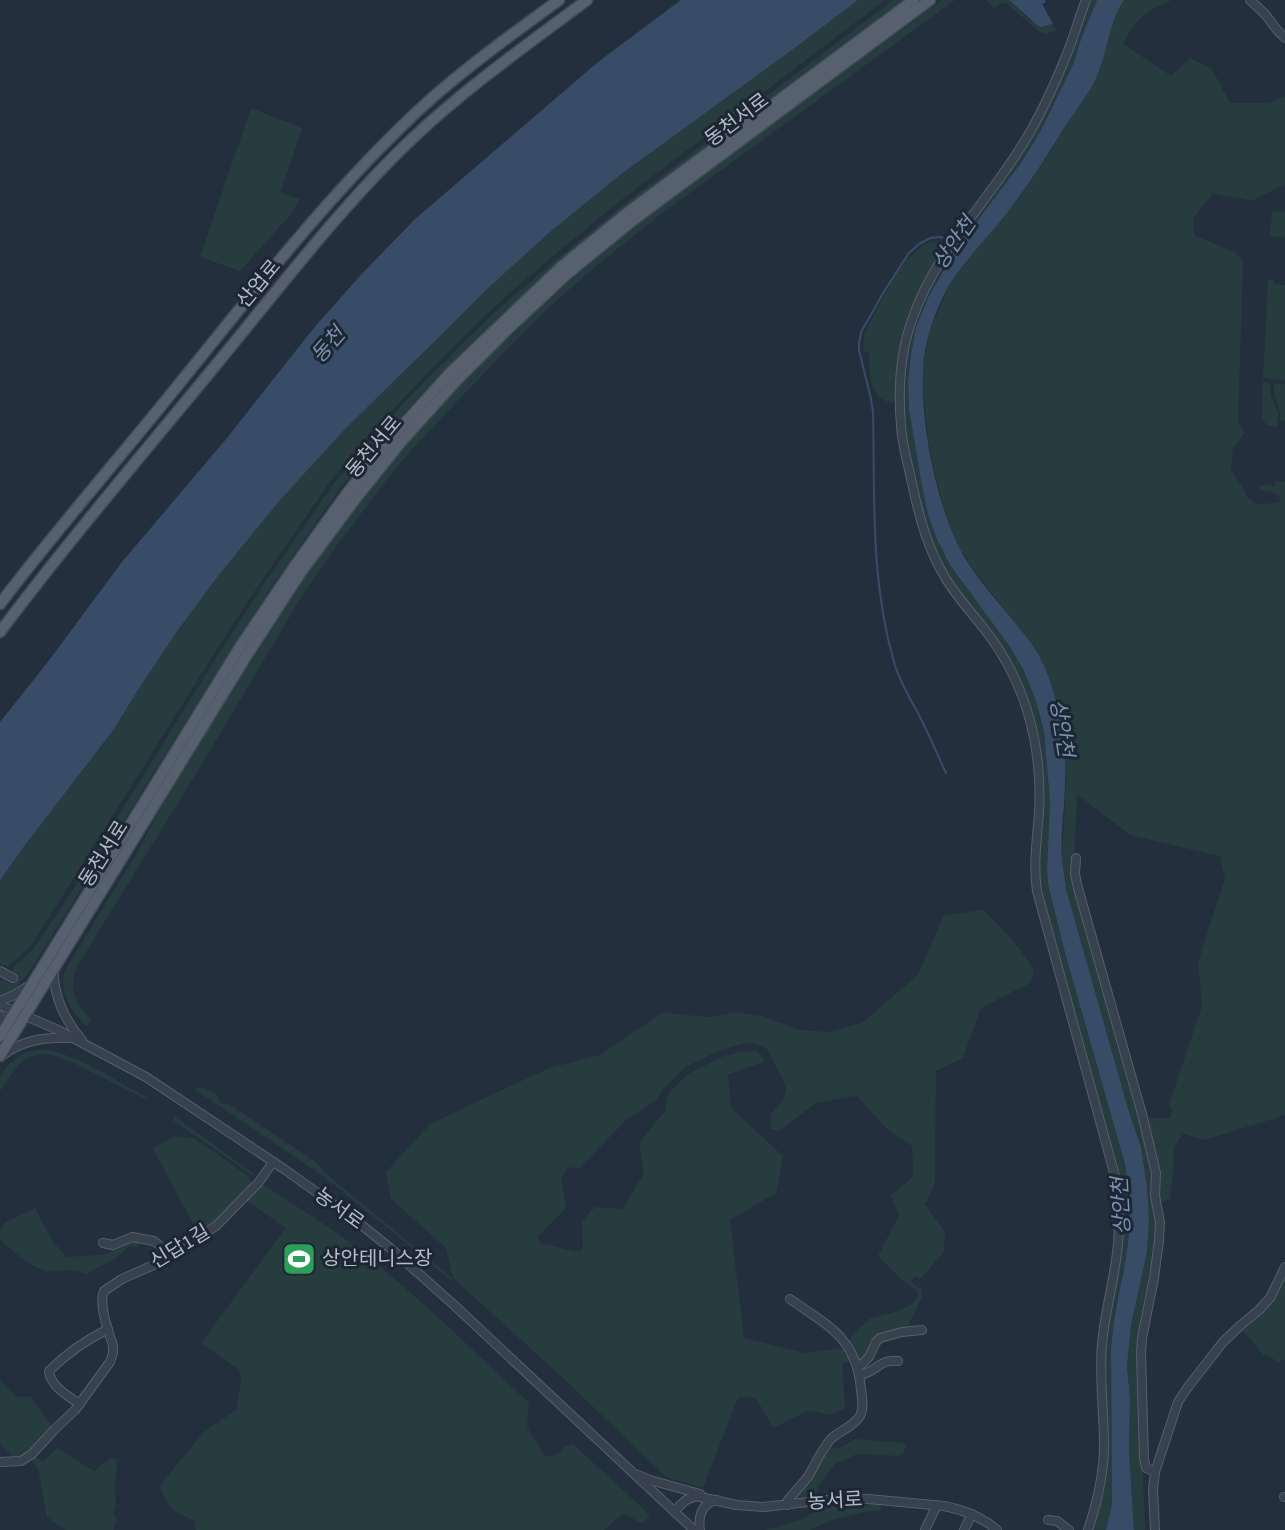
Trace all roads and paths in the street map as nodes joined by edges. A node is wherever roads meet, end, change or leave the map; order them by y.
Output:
1 (559, 0) edge
2 (587, 0) edge
3 (914, 0) edge
4 (930, 0) edge
5 (1086, 0) edge
6 (1250, 0) edge
7 (1285, 38) edge
8 (0, 604) edge
9 (0, 632) edge
10 (1076, 858) dead end
11 (54, 968) junction
12 (0, 971) edge
13 (13, 978) dead end
14 (33, 983) junction
15 (0, 1003) edge
16 (20, 1013) junction
17 (0, 1016) edge
18 (0, 1036) edge
19 (74, 1038) junction
20 (87, 1044) junction
21 (0, 1056) edge
22 (273, 1162) junction
23 (103, 1243) dead end
24 (166, 1256) junction
25 (1285, 1267) edge
26 (790, 1299) dead end
27 (108, 1329) junction
28 (922, 1330) dead end
29 (898, 1361) dead end
30 (859, 1371) junction
31 (80, 1404) junction
32 (0, 1462) edge
33 (624, 1465) junction
34 (1155, 1472) junction
35 (717, 1500) junction
36 (788, 1505) junction
37 (937, 1505) junction
38 (674, 1511) junction
39 (972, 1514) junction
40 (1048, 1520) dead end
41 (694, 1530) edge
42 (700, 1530) edge
43 (925, 1530) edge
44 (964, 1530) edge
45 (997, 1530) edge
46 (1069, 1530) edge
47 (1088, 1530) edge
48 (1155, 1530) edge

1 - 8 main road, 산업로
2 - 9 main road, 산업로
3 - 14 main road, 동천서로
4 - 11 main road, 동천서로
5 - 47 street
6 - 7 street
10 - 34 street
11 - 16 main road, 동천서로
11 - 20 street
12 - 13 street
14 - 15 street
14 - 16 main road, 동천서로
15 - 16 street, 농서로
16 - 18 main road, 동천서로
16 - 19 street, 농서로
16 - 21 main road, 동천서로
17 - 18 street
19 - 20 street, 농서로
19 - 21 street
20 - 22 street, 농서로
22 - 24 street, 신답1길
22 - 33 street, 농서로
23 - 24 street
24 - 27 street, 신답1길
25 - 34 street
26 - 30 street
27 - 31 street, 신답1길
27 - 31 street
28 - 30 street
29 - 30 street
30 - 36 street
31 - 32 street, 신답1길
33 - 35 street
33 - 38 street, 농서로
34 - 48 street
35 - 36 street, 농서로
35 - 38 street, 농서로
35 - 42 street
36 - 37 street, 농서로
37 - 39 street, 농서로
37 - 43 street
38 - 41 street, 농서로
39 - 44 street
39 - 45 street, 농서로
40 - 46 street

